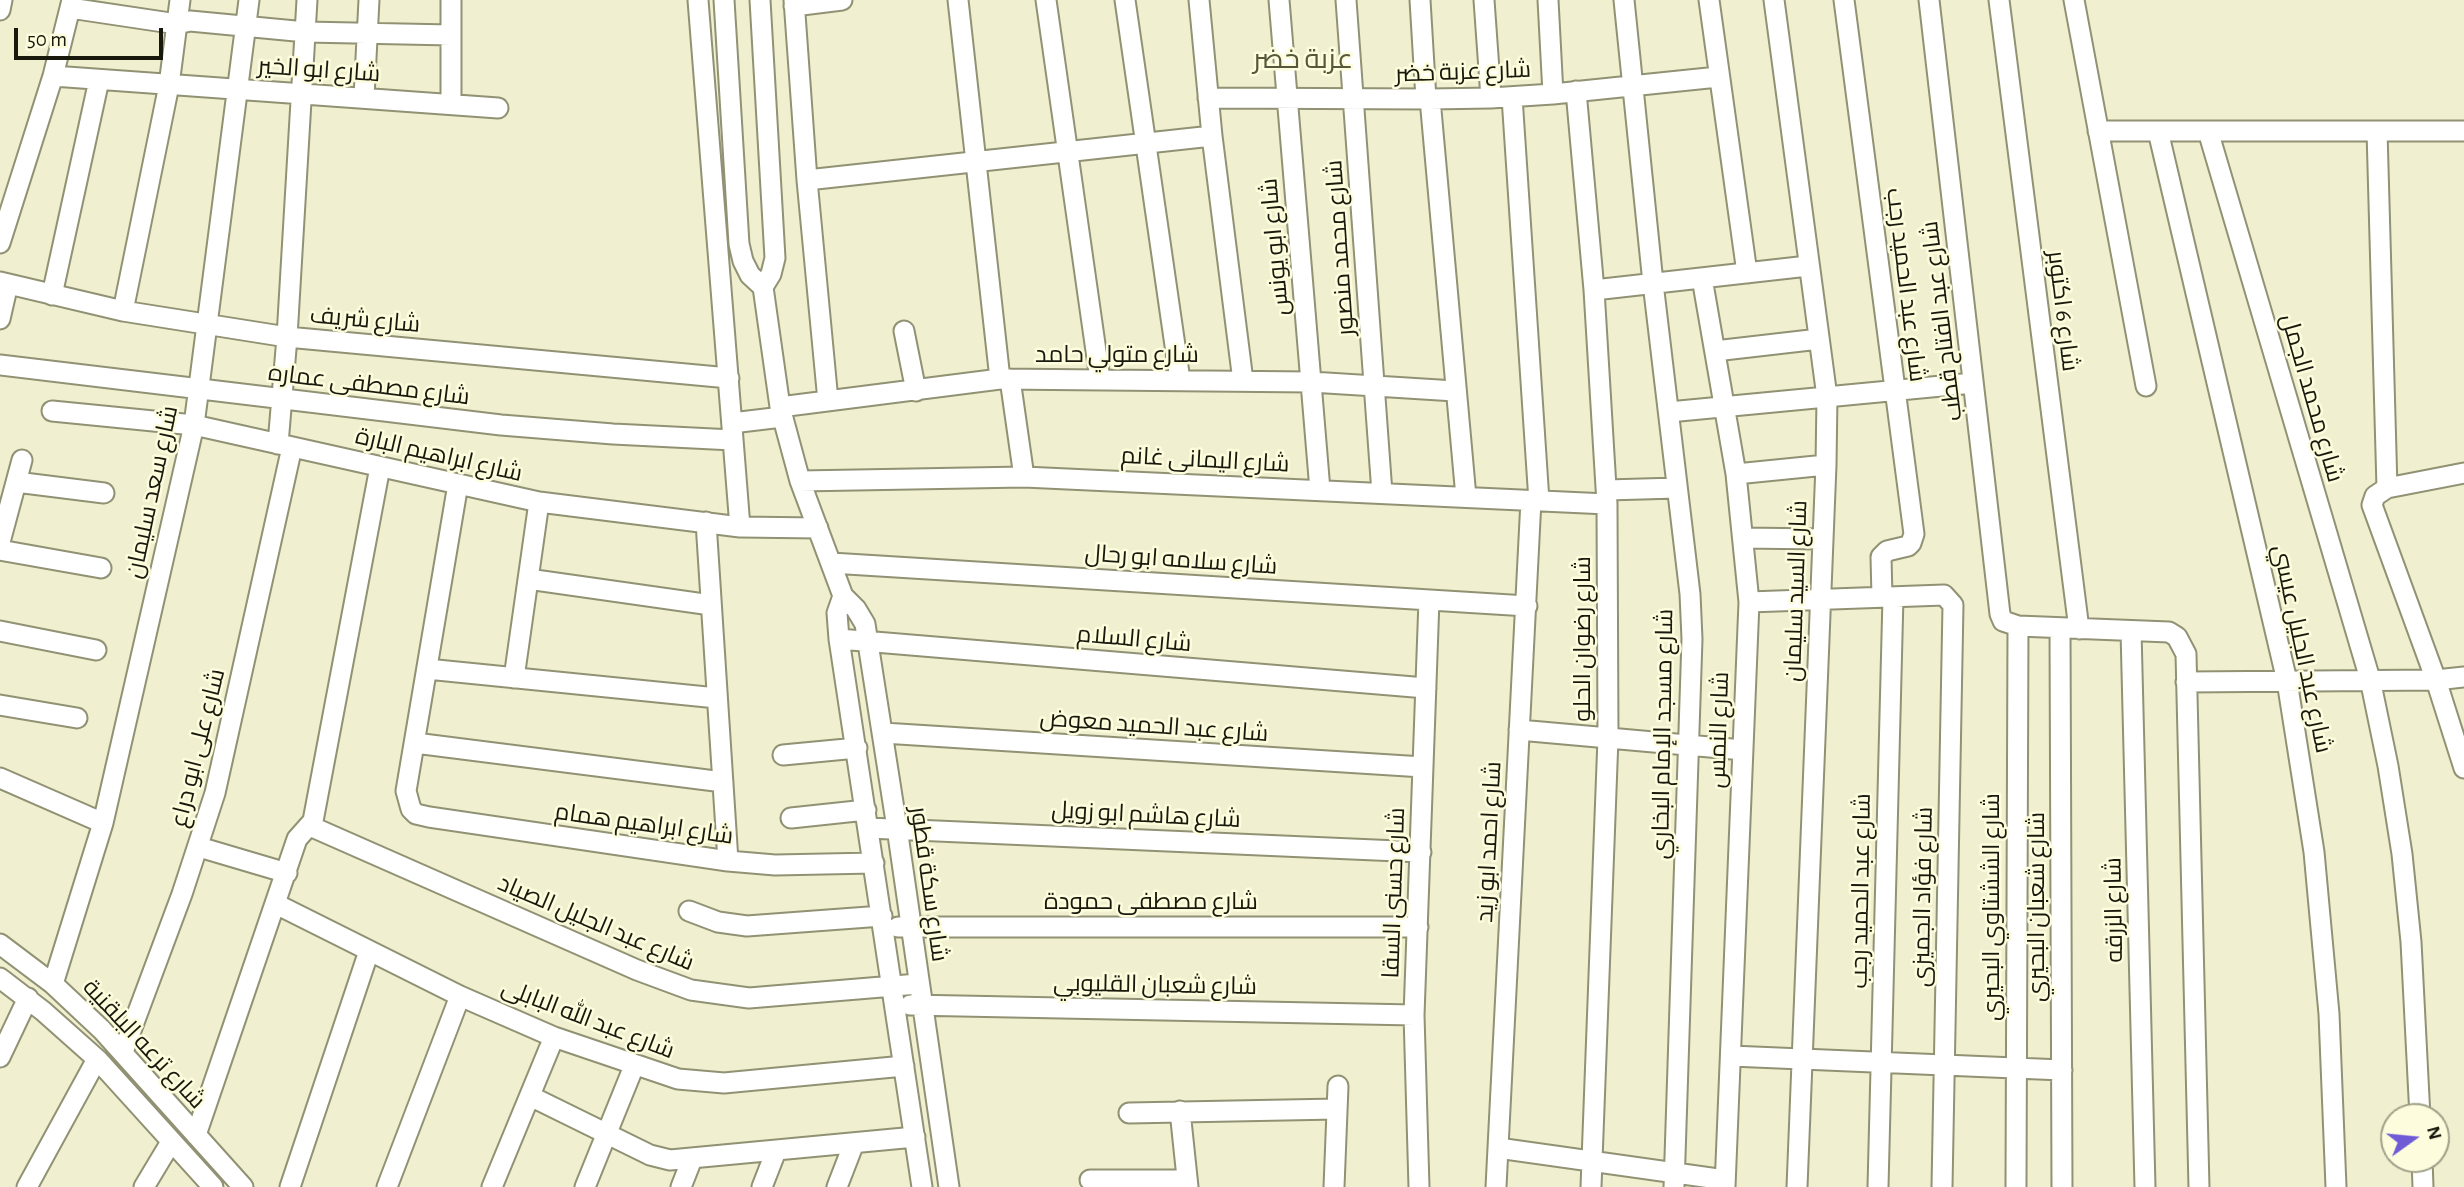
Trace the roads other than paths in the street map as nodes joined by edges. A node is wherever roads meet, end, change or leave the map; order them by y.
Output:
1 (2, 0) edge
2 (180, 0) edge
3 (249, 0) edge
4 (307, 0) edge
5 (369, 0) edge
6 (451, 0) edge
7 (698, 0) edge
8 (724, 0) edge
9 (760, 0) edge
10 (842, 0) edge
11 (958, 0) edge
12 (1046, 0) edge
13 (1125, 0) edge
14 (1199, 0) edge
15 (1279, 0) edge
16 (1346, 0) edge
17 (1419, 0) edge
18 (1484, 0) edge
19 (1548, 0) edge
20 (1624, 0) edge
21 (1709, 0) edge
22 (1774, 0) edge
23 (1844, 0) edge
24 (1929, 0) edge
25 (1999, 0) edge
26 (2074, 0) edge
27 (794, 3) edge
28 (71, 4) edge
29 (0, 10) edge
30 (177, 24) junction
31 (246, 27) junction
32 (306, 32) junction
33 (368, 34) junction
34 (451, 35) junction
35 (53, 76) junction
36 (1718, 77) junction
37 (99, 80) junction
38 (169, 85) junction
39 (1632, 85) junction
40 (238, 89) junction
41 (1576, 91) junction
42 (302, 93) junction
43 (1553, 94) junction
44 (364, 97) junction
45 (1491, 97) junction
46 (1511, 97) junction
47 (1208, 98) junction
48 (1287, 99) junction
49 (1353, 99) junction
50 (1428, 99) junction
51 (451, 104) junction
52 (498, 108) dead end
53 (2098, 131) junction
54 (2158, 131) junction
55 (2208, 131) junction
56 (2377, 131) junction
57 (2464, 131) edge
58 (1212, 136) junction
59 (1146, 143) junction
60 (1068, 152) junction
61 (976, 163) junction
62 (807, 180) junction
63 (0, 243) edge
64 (1808, 266) junction
65 (1747, 273) junction
66 (1702, 278) junction
67 (4, 283) edge
68 (1653, 283) junction
69 (763, 287) junction
70 (1594, 290) junction
71 (52, 295) junction
72 (123, 311) junction
73 (0, 319) edge
74 (207, 325) junction
75 (904, 331) dead end
76 (287, 337) junction
77 (1819, 339) junction
78 (1714, 351) junction
79 (0, 365) edge
80 (729, 378) junction
81 (1005, 379) junction
82 (1100, 379) junction
83 (1180, 380) junction
84 (1243, 381) junction
85 (1311, 382) junction
86 (1973, 383) junction
87 (1374, 386) junction
88 (2146, 386) dead end
89 (199, 390) junction
90 (1895, 390) junction
91 (916, 391) junction
92 (1455, 391) junction
93 (1826, 397) junction
94 (281, 400) junction
95 (828, 401) junction
96 (1724, 407) junction
97 (52, 411) dead end
98 (781, 412) junction
99 (1669, 412) junction
100 (194, 425) junction
101 (733, 431) junction
102 (285, 445) junction
103 (22, 460) dead end
104 (1826, 465) junction
105 (380, 467) junction
106 (1735, 474) junction
107 (2464, 474) edge
108 (1024, 477) junction
109 (800, 481) junction
110 (16, 482) junction
111 (458, 484) junction
112 (1677, 488) junction
113 (2387, 488) junction
114 (1320, 490) junction
115 (104, 492) dead end
116 (1382, 493) junction
117 (1466, 497) junction
118 (1607, 497) junction
119 (1535, 500) junction
120 (539, 502) junction
121 (706, 522) junction
122 (740, 527) junction
123 (818, 528) junction
124 (1743, 538) junction
125 (1823, 539) junction
126 (0, 542) edge
127 (0, 550) edge
128 (831, 563) junction
129 (101, 568) dead end
130 (528, 579) junction
131 (843, 596) junction
132 (1887, 597) junction
133 (1820, 599) junction
134 (1429, 600) junction
135 (1749, 601) junction
136 (711, 605) junction
137 (1527, 606) junction
138 (2018, 626) junction
139 (2069, 628) junction
140 (0, 631) edge
141 (2131, 631) junction
142 (839, 639) junction
143 (868, 642) junction
144 (96, 650) dead end
145 (427, 669) junction
146 (2464, 677) edge
147 (514, 678) junction
148 (2370, 680) junction
149 (2436, 680) junction
150 (2287, 681) junction
151 (2186, 682) junction
152 (1426, 688) junction
153 (717, 698) junction
154 (0, 705) edge
155 (76, 718) dead end
156 (1519, 730) junction
157 (883, 733) junction
158 (1608, 738) junction
159 (415, 743) junction
160 (1689, 745) junction
161 (857, 748) junction
162 (1743, 750) junction
163 (783, 755) dead end
164 (1423, 767) junction
165 (2464, 768) edge
166 (723, 782) junction
167 (1, 783) edge
168 (791, 818) dead end
169 (867, 819) junction
170 (103, 823) junction
171 (310, 826) junction
172 (897, 828) junction
173 (198, 847) junction
174 (1421, 852) junction
175 (728, 861) junction
176 (873, 863) junction
177 (287, 873) junction
178 (276, 904) junction
179 (689, 911) dead end
180 (883, 923) junction
181 (910, 926) junction
182 (1418, 927) junction
183 (0, 944) edge
184 (369, 951) junction
185 (0, 978) edge
186 (52, 984) junction
187 (918, 984) junction
188 (892, 986) junction
189 (460, 996) junction
190 (28, 998) junction
191 (921, 1004) junction
192 (895, 1006) junction
193 (1414, 1015) junction
194 (554, 1037) junction
195 (123, 1052) junction
196 (1731, 1056) junction
197 (0, 1057) edge
198 (97, 1059) junction
199 (1802, 1059) junction
200 (1881, 1062) junction
201 (1944, 1065) junction
202 (634, 1066) junction
203 (904, 1066) junction
204 (2016, 1068) junction
205 (2062, 1070) junction
206 (1338, 1086) dead end
207 (530, 1096) junction
208 (2419, 1103) edge
209 (1337, 1110) junction
210 (1180, 1111) junction
211 (1129, 1113) dead end
212 (607, 1134) junction
213 (196, 1135) junction
214 (915, 1138) junction
215 (171, 1142) junction
216 (854, 1143) junction
217 (1498, 1148) junction
218 (776, 1151) junction
219 (692, 1159) junction
220 (1591, 1161) junction
221 (1090, 1180) dead end
222 (1674, 1180) edge
223 (1187, 1183) edge
224 (1725, 1184) edge
225 (27, 1187) edge
226 (144, 1187) edge
227 (213, 1187) edge
228 (243, 1187) edge
229 (290, 1187) edge
230 (387, 1187) edge
231 (492, 1187) edge
232 (585, 1187) edge
233 (681, 1187) edge
234 (762, 1187) edge
235 (837, 1187) edge
236 (922, 1187) edge
237 (949, 1187) edge
238 (1334, 1187) edge
239 (1419, 1187) edge
240 (1496, 1187) edge
241 (1591, 1187) edge
242 (1797, 1187) edge
243 (1878, 1187) edge
244 (1942, 1187) edge
245 (2015, 1187) edge
246 (2062, 1187) edge
247 (2145, 1187) edge
248 (2199, 1187) edge
249 (2336, 1187) edge

1 - 29 street
2 - 30 street
3 - 31 street, شارع سعد سليمان
4 - 32 street, شارع على ابو دراع
5 - 33 street
6 - 34 street
7 - 80 street
8 - 69 street, شارع سكة قطور
9 - 69 street, شارع سكة قطور
10 - 27 street
11 - 61 street
12 - 60 street
13 - 59 street
14 - 47 street
15 - 48 street, شارع ابو يونس
16 - 49 street, شارع محمد منصور
17 - 50 street
18 - 45 street
19 - 43 street
20 - 39 street, شارع مسجد الإمام البخاري
21 - 36 street
22 - 64 street, شارع السيد سليمان
23 - 90 street, شارع عبد الحميد رجب
24 - 86 street, شارع عبد الفتاح قطب
25 - 139 street, شارع 6 اكتوبر
26 - 53 street
27 - 62 street
28 - 30 street
28 - 35 street
30 - 31 street
30 - 38 street
31 - 32 street
31 - 40 street, شارع سعد سليمان
32 - 33 street
32 - 42 street, شارع على ابو دراع
33 - 34 street
33 - 44 street
34 - 51 street
35 - 37 street, شارع ابو الخير
35 - 63 street
36 - 39 street, شارع عزبة خضر
36 - 65 street
37 - 38 street, شارع ابو الخير
37 - 71 street
38 - 40 street, شارع ابو الخير
38 - 72 street
39 - 41 street, شارع عزبة خضر
39 - 68 street, شارع مسجد الإمام البخاري
40 - 42 street, شارع ابو الخير
40 - 74 street, شارع سعد سليمان
41 - 43 street, شارع عزبة خضر
41 - 70 street, شارع رضوان الحلو
42 - 44 street, شارع ابو الخير
42 - 76 street, شارع على ابو دراع
43 - 46 street, شارع عزبة خضر
44 - 51 street, شارع ابو الخير
45 - 46 street, شارع عزبة خضر
45 - 50 street, شارع عزبة خضر
46 - 119 street, شارع احمد ابو زيد
47 - 48 street, شارع عزبة خضر
47 - 58 street
48 - 49 street, شارع عزبة خضر
48 - 85 street, شارع ابو يونس
49 - 50 street, شارع عزبة خضر
49 - 87 street, شارع محمد منصور
50 - 92 street
51 - 52 street, شارع ابو الخير
53 - 54 street
53 - 88 street
54 - 55 street
54 - 150 street, شارع عبد الجليل عيسي
55 - 56 street
55 - 148 street, شارع محمد الجمل
56 - 57 street
56 - 113 street
58 - 59 street
58 - 84 street
59 - 60 street
59 - 83 street
60 - 61 street
60 - 82 street
61 - 62 street
61 - 81 street
62 - 95 street
64 - 65 street
64 - 77 street, شارع السيد سليمان
65 - 66 street
66 - 68 street
66 - 78 street, شارع النمس
67 - 71 street, شارع شريف
67 - 73 street
68 - 70 street
68 - 99 street, شارع مسجد الإمام البخاري
69 - 98 street, شارع سكة قطور
70 - 118 street, شارع رضوان الحلو
71 - 72 street, شارع شريف
72 - 74 street, شارع شريف
74 - 76 street, شارع شريف
74 - 89 street, شارع سعد سليمان
75 - 91 street
76 - 80 street, شارع شريف
76 - 94 street, شارع على ابو دراع
77 - 78 street
77 - 93 street, شارع السيد سليمان
78 - 96 street, شارع النمس
79 - 89 street, شارع مصطفى عماره
80 - 101 street
81 - 82 street, شارع متولي حامد
81 - 91 street, شارع متولي حامد
81 - 108 street
82 - 83 street, شارع متولي حامد
83 - 84 street, شارع متولي حامد
84 - 85 street, شارع متولي حامد
85 - 87 street, شارع متولي حامد
85 - 114 street, شارع ابو يونس
86 - 90 street
86 - 138 street, شارع عبد الفتاح قطب
87 - 92 street, شارع متولي حامد
87 - 116 street, شارع محمد منصور
89 - 94 street, شارع مصطفى عماره
89 - 100 street, شارع سعد سليمان
90 - 93 street
90 - 132 street, شارع عبد الحميد رجب
91 - 95 street, شارع متولي حامد
92 - 117 street
93 - 96 street
93 - 104 street, شارع السيد سليمان
94 - 101 street, شارع مصطفى عماره
94 - 102 street, شارع على ابو دراع
95 - 98 street, شارع متولي حامد
96 - 99 street
96 - 106 street, شارع النمس
97 - 100 street, شارع ابراهيم البارة
98 - 101 street, شارع مصطفى عماره
98 - 109 street, شارع سكة قطور
99 - 112 street, شارع مسجد الإمام البخاري
100 - 102 street, شارع ابراهيم البارة
100 - 170 street, شارع سعد سليمان
101 - 122 street
102 - 105 street, شارع ابراهيم البارة
102 - 173 street, شارع على ابو دراع
103 - 110 street
104 - 106 street
104 - 125 street, شارع السيد سليمان
105 - 111 street, شارع ابراهيم البارة
105 - 171 street
106 - 124 street, شارع النمس
107 - 113 street
108 - 109 street, شارع اليمانى غانم
108 - 114 street, شارع اليمانى غانم
109 - 123 street, شارع سكة قطور
110 - 115 street
110 - 126 street
111 - 120 street, شارع ابراهيم البارة
111 - 145 street
112 - 118 street, شارع اليمانى غانم
112 - 160 street, شارع مسجد الإمام البخاري
113 - 149 street
114 - 116 street, شارع اليمانى غانم
116 - 117 street, شارع اليمانى غانم
117 - 119 street, شارع اليمانى غانم
118 - 119 street, شارع اليمانى غانم
118 - 158 street, شارع رضوان الحلو
119 - 137 street, شارع احمد ابو زيد
120 - 121 street, شارع ابراهيم البارة
120 - 130 street
121 - 122 street, شارع ابراهيم البارة
121 - 136 street
122 - 123 street, شارع ابراهيم البارة
123 - 128 street, شارع سكة قطور
124 - 125 street
124 - 135 street, شارع النمس
125 - 133 street, شارع السيد سليمان
127 - 129 street
128 - 131 street, شارع سكة قطور
128 - 134 street, شارع سلامه ابو رحال
130 - 136 street
130 - 147 street
131 - 142 street, شارع سكة قطور
131 - 143 street, شارع سكة قطور
132 - 133 street
132 - 200 street, شارع عبد الحميد رجب
132 - 201 street, شارع فؤاد الجميزى
133 - 135 street
133 - 199 street, شارع السيد سليمان
134 - 137 street, شارع سلامه ابو رحال
134 - 152 street, شارع حسنى السقا
135 - 162 street, شارع النمس
136 - 153 street
137 - 156 street, شارع احمد ابو زيد
138 - 139 street
138 - 204 street, شارع الششتاوي البحيري
139 - 141 street
139 - 205 street, شارع شعبان البحيري
140 - 144 street
141 - 151 street
141 - 247 street, شارع الزرقه
142 - 143 street, شارع السلام
142 - 161 street, شارع سكة قطور
143 - 152 street, شارع السلام
143 - 157 street, شارع سكة قطور
145 - 147 street
145 - 159 street
146 - 149 street
147 - 153 street
148 - 149 street
148 - 150 street
148 - 208 street, شارع محمد الجمل
149 - 165 street
150 - 151 street
150 - 249 street, شارع عبد الجليل عيسي
151 - 248 street
152 - 164 street, شارع حسنى السقا
153 - 166 street
154 - 155 street
156 - 158 street
156 - 217 street, شارع احمد ابو زيد
157 - 164 street, شارع عبد الحميد معوض
157 - 172 street, شارع سكة قطور
158 - 160 street
158 - 220 street, شارع رضوان الحلو
159 - 166 street
159 - 175 street, شارع ابراهيم همام
160 - 162 street
160 - 222 street, شارع مسجد الإمام البخاري
161 - 163 street
161 - 169 street, شارع سكة قطور
162 - 196 street, شارع النمس
164 - 174 street, شارع حسنى السقا
166 - 175 street
167 - 170 street
168 - 169 street, شارع هاشم ابو زويل
169 - 172 street, شارع هاشم ابو زويل
169 - 176 street, شارع سكة قطور
170 - 186 street, شارع سعد سليمان
171 - 177 street
171 - 188 street, شارع عبد الجليل الصياد
172 - 174 street, شارع هاشم ابو زويل
172 - 181 street, شارع سكة قطور
173 - 177 street
173 - 195 street, شارع على ابو دراع
174 - 182 street, شارع حسنى السقا
175 - 176 street, شارع ابراهيم همام
176 - 180 street, شارع سكة قطور
177 - 178 street
178 - 184 street, شارع عبد الله البابلى
178 - 213 street
179 - 180 street, شارع مصطفى حمودة
180 - 181 street, شارع مصطفى حمودة
180 - 188 street, شارع سكة قطور
181 - 182 street, شارع مصطفى حمودة
181 - 187 street, شارع سكة قطور
182 - 193 street, شارع حسنى السقا
183 - 186 street, شارع ترعه البلقنية
184 - 189 street, شارع عبد الله البابلى
184 - 229 street
185 - 190 street, شارع ترعه البلقنية
186 - 195 street, شارع ترعه البلقنية
187 - 188 street, شارع عبد الجليل الصياد
187 - 191 street, شارع سكة قطور
188 - 192 street, شارع سكة قطور
189 - 194 street, شارع عبد الله البابلى
189 - 230 street
190 - 197 street
190 - 198 street, شارع ترعه البلقنية
191 - 192 street, شارع شعبان القليوبي
191 - 193 street, شارع شعبان القليوبي
191 - 237 street, شارع سكة قطور
192 - 203 street, شارع سكة قطور
193 - 239 street, شارع حسنى السقا
194 - 202 street, شارع عبد الله البابلى
194 - 207 street
195 - 213 street, شارع ترعه البلقنية
196 - 199 street
196 - 224 street, شارع النمس
198 - 215 street, شارع ترعه البلقنية
198 - 225 street
199 - 200 street
199 - 242 street, شارع السيد سليمان
200 - 201 street
200 - 243 street, شارع عبد الحميد رجب
201 - 204 street
201 - 244 street, شارع فؤاد الجميزى
202 - 203 street, شارع عبد الله البابلى
202 - 212 street
203 - 214 street, شارع سكة قطور
204 - 205 street
204 - 245 street, شارع الششتاوي البحيري
205 - 246 street, شارع شعبان البحيري
206 - 209 street
207 - 212 street
207 - 231 street
209 - 210 street
209 - 238 street
210 - 211 street
210 - 223 street
212 - 219 street
212 - 232 street
213 - 228 street, شارع ترعه البلقنية
214 - 216 street
214 - 236 street, شارع سكة قطور
215 - 226 street
215 - 227 street, شارع ترعه البلقنية
216 - 218 street
216 - 235 street
217 - 220 street
217 - 240 street, شارع احمد ابو زيد
218 - 219 street
218 - 234 street
219 - 233 street
220 - 222 street
220 - 241 street, شارع رضوان الحلو
221 - 223 street
222 - 224 street

